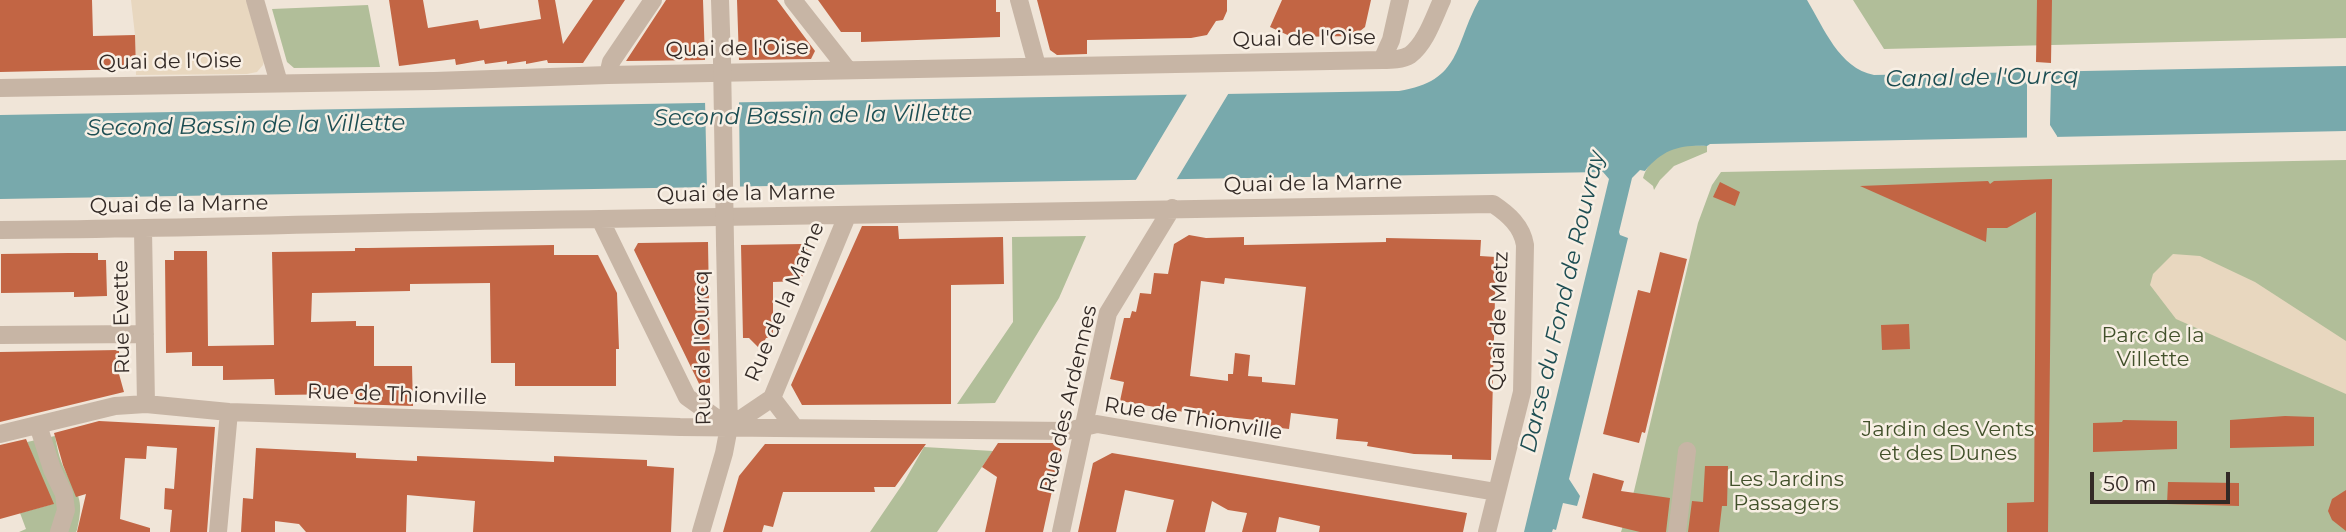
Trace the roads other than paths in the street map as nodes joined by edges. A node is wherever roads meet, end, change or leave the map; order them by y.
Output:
1 (255, 0) edge
2 (653, 0) edge
3 (720, 0) edge
4 (793, 0) edge
5 (1018, 0) edge
6 (1400, 0) edge
7 (1442, 0) edge
8 (1382, 60) junction
9 (1037, 66) junction
10 (848, 70) junction
11 (608, 75) junction
12 (279, 83) junction
13 (0, 88) edge
14 (1493, 204) joint
15 (1172, 208) junction
16 (847, 216) junction
17 (600, 219) junction
18 (0, 230) edge
19 (143, 230) junction
20 (145, 334) junction
21 (0, 335) edge
22 (772, 397) junction
23 (146, 404) junction
24 (229, 412) junction
25 (38, 425) junction
26 (729, 427) junction
27 (796, 428) junction
28 (1083, 428) junction
29 (0, 434) edge
30 (1687, 451) dead end
31 (1496, 492) junction
32 (59, 532) edge
33 (218, 532) edge
34 (701, 532) edge
35 (1061, 532) edge
36 (1487, 532) edge
37 (1677, 532) edge

1 - 12 street
2 - 11 street
3 - 26 street, Rue de l'Ourcq, bridge
4 - 10 street
5 - 9 street
6 - 8 street
7 - 8 street, Quai de l'Oise
8 - 9 street, Quai de l'Oise
9 - 10 street, Quai de l'Oise
10 - 11 street, Quai de l'Oise
11 - 12 street, Quai de l'Oise
12 - 13 street, Quai de l'Oise
14 - 15 street, Quai de la Marne
14 - 31 street, Quai de Metz
15 - 16 street, Quai de la Marne
15 - 28 street, Rue des Ardennes
16 - 17 street, Quai de la Marne
16 - 22 street, Rue de la Marne
17 - 19 street, Quai de la Marne
17 - 26 street
18 - 19 street, Quai de la Marne
19 - 20 street, Rue Evette
20 - 21 street
20 - 23 street, Rue Evette
22 - 26 street, Rue de la Marne
22 - 27 street
23 - 24 street, Rue de Thionville
23 - 25 street, Rue de Thionville
24 - 26 street, Rue de Thionville
24 - 33 street
25 - 29 street, Rue de Thionville
25 - 32 street
26 - 27 street, Rue de Thionville
26 - 34 street, Rue de l'Ourcq
27 - 28 street, Rue de Thionville
28 - 31 street, Rue de Thionville
28 - 35 street, Rue des Ardennes
30 - 37 street
31 - 36 street, Quai de Metz

